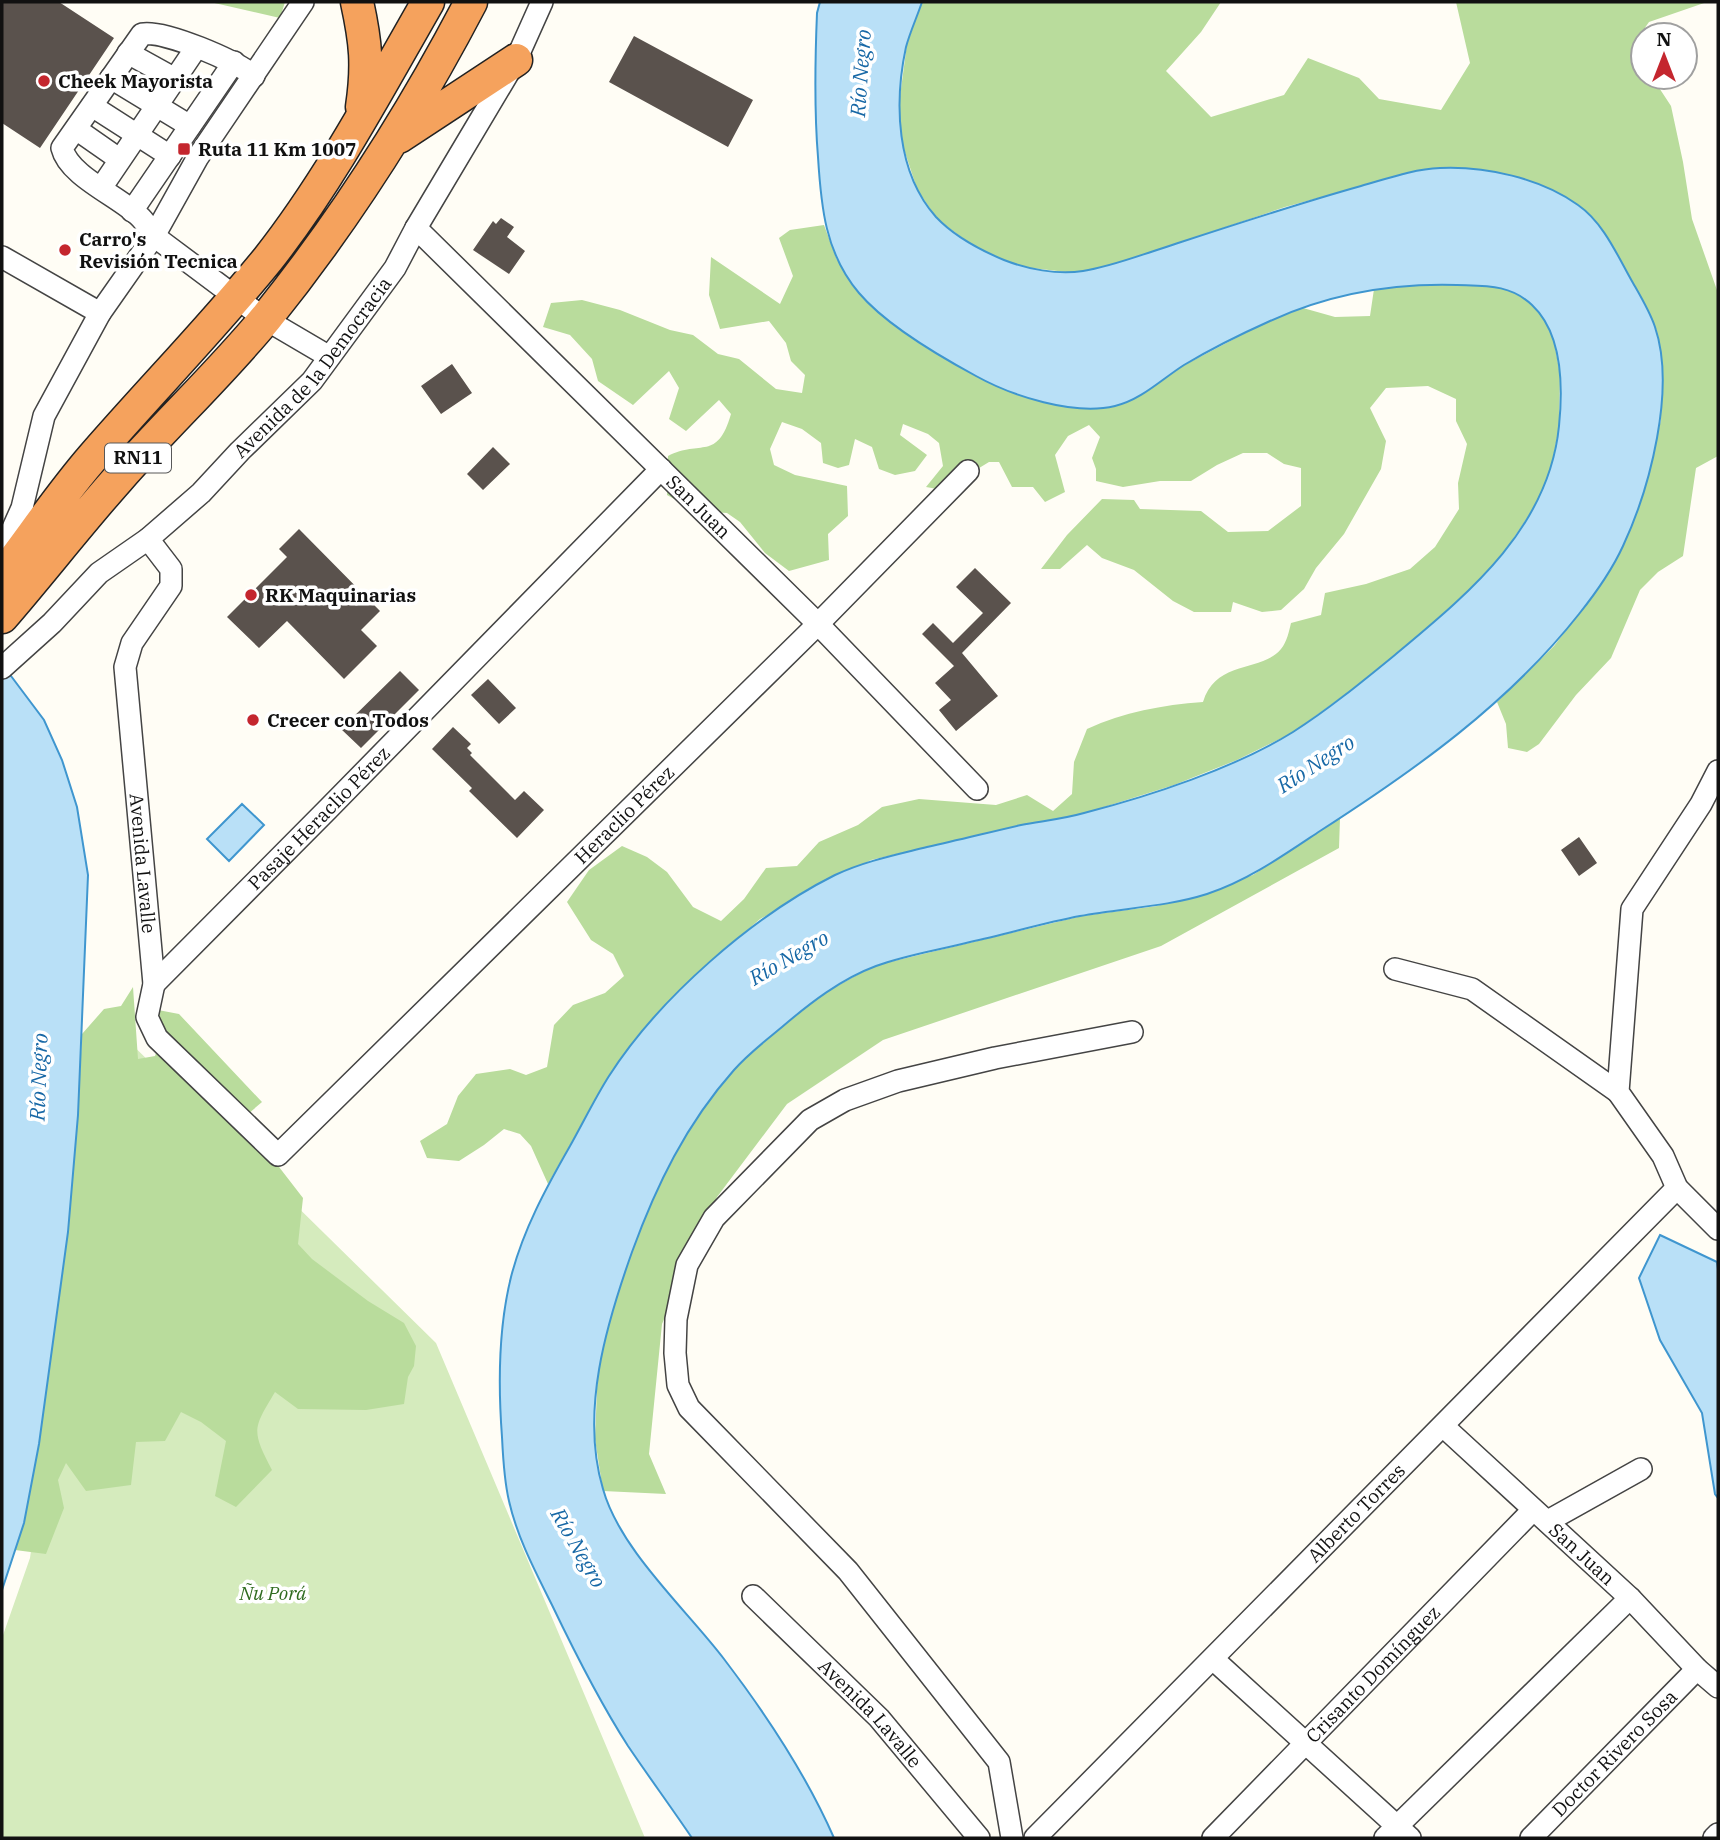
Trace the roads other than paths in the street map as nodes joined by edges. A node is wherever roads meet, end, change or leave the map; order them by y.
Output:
1 (303, 2) edge
2 (357, 2) edge
3 (428, 2) edge
4 (471, 2) edge
5 (542, 2) edge
6 (196, 48) junction
7 (128, 53) junction
8 (516, 60) junction
9 (234, 62) junction
10 (254, 76) junction
11 (111, 78) junction
12 (175, 79) junction
13 (92, 106) junction
14 (156, 106) junction
15 (361, 120) junction
16 (190, 126) junction
17 (76, 130) junction
18 (136, 135) junction
19 (392, 142) junction
20 (170, 156) junction
21 (119, 159) junction
22 (101, 188) junction
23 (132, 211) junction
24 (416, 228) junction
25 (154, 236) junction
26 (2, 257) edge
27 (236, 297) junction
28 (100, 313) junction
29 (265, 319) junction
30 (328, 356) junction
31 (661, 469) junction
32 (968, 471) dead end
33 (148, 539) junction
34 (2, 547) edge
35 (6, 598) edge
36 (818, 624) junction
37 (7, 662) edge
38 (1718, 771) edge
39 (978, 789) dead end
40 (1395, 969) dead end
41 (154, 984) junction
42 (1132, 1032) dead end
43 (1618, 1092) junction
44 (278, 1155) joint
45 (1676, 1188) junction
46 (1718, 1228) edge
47 (1443, 1426) junction
48 (1641, 1469) dead end
49 (1541, 1516) junction
50 (752, 1596) dead end
51 (1630, 1598) junction
52 (1213, 1659) junction
53 (1696, 1668) junction
54 (1718, 1687) edge
55 (1307, 1744) junction
56 (1397, 1834) edge
57 (1718, 1834) edge
58 (979, 1838) edge
59 (1012, 1838) edge
60 (1035, 1838) edge
61 (1213, 1838) edge
62 (1531, 1838) edge
63 (1714, 1838) edge

1 - 10 street
2 - 15 highway
3 - 15 highway, RN11
4 - 19 highway, RN11
5 - 8 street, Avenida de la Democracia
6 - 7 street
6 - 9 street
6 - 12 street
7 - 11 street
7 - 12 street
8 - 19 highway
8 - 24 street, Avenida de la Democracia
9 - 10 street
9 - 16 street
10 - 25 street
11 - 13 street
11 - 14 street
12 - 14 street
13 - 17 street
13 - 18 street
14 - 16 street
14 - 18 street
15 - 27 highway, RN11
16 - 20 street
17 - 21 street
17 - 22 street
18 - 20 street
18 - 21 street
19 - 29 highway, RN11
20 - 23 street
21 - 22 street
22 - 23 street
23 - 25 street
24 - 30 street, Avenida de la Democracia
24 - 31 street, San Juan
25 - 27 street
25 - 28 street
26 - 28 street
27 - 29 street
27 - 35 highway, RN11
28 - 34 street
29 - 30 street
29 - 35 highway, RN11
30 - 33 street, Avenida de la Democracia
31 - 36 street, San Juan
31 - 41 street, Pasaje Heraclio Pérez
32 - 36 street, Heraclio Pérez
33 - 37 street, Avenida de la Democracia
33 - 41 street, Avenida Lavalle
36 - 39 street, San Juan
36 - 44 street, Heraclio Pérez
38 - 43 street
40 - 43 street
41 - 44 street, Avenida Lavalle
42 - 59 street
43 - 45 street
45 - 46 street
45 - 47 street, Alberto Torres
47 - 49 street, San Juan
47 - 52 street, Alberto Torres
48 - 49 street, Crisanto Domínguez
49 - 51 street, San Juan
49 - 55 street, Crisanto Domínguez
50 - 58 street, Avenida Lavalle
51 - 53 street, San Juan
51 - 56 street
52 - 55 street
52 - 60 street, Alberto Torres
53 - 54 street, San Juan
53 - 62 street, Doctor Rivero Sosa
55 - 56 street
55 - 61 street, Crisanto Domínguez
57 - 63 street

